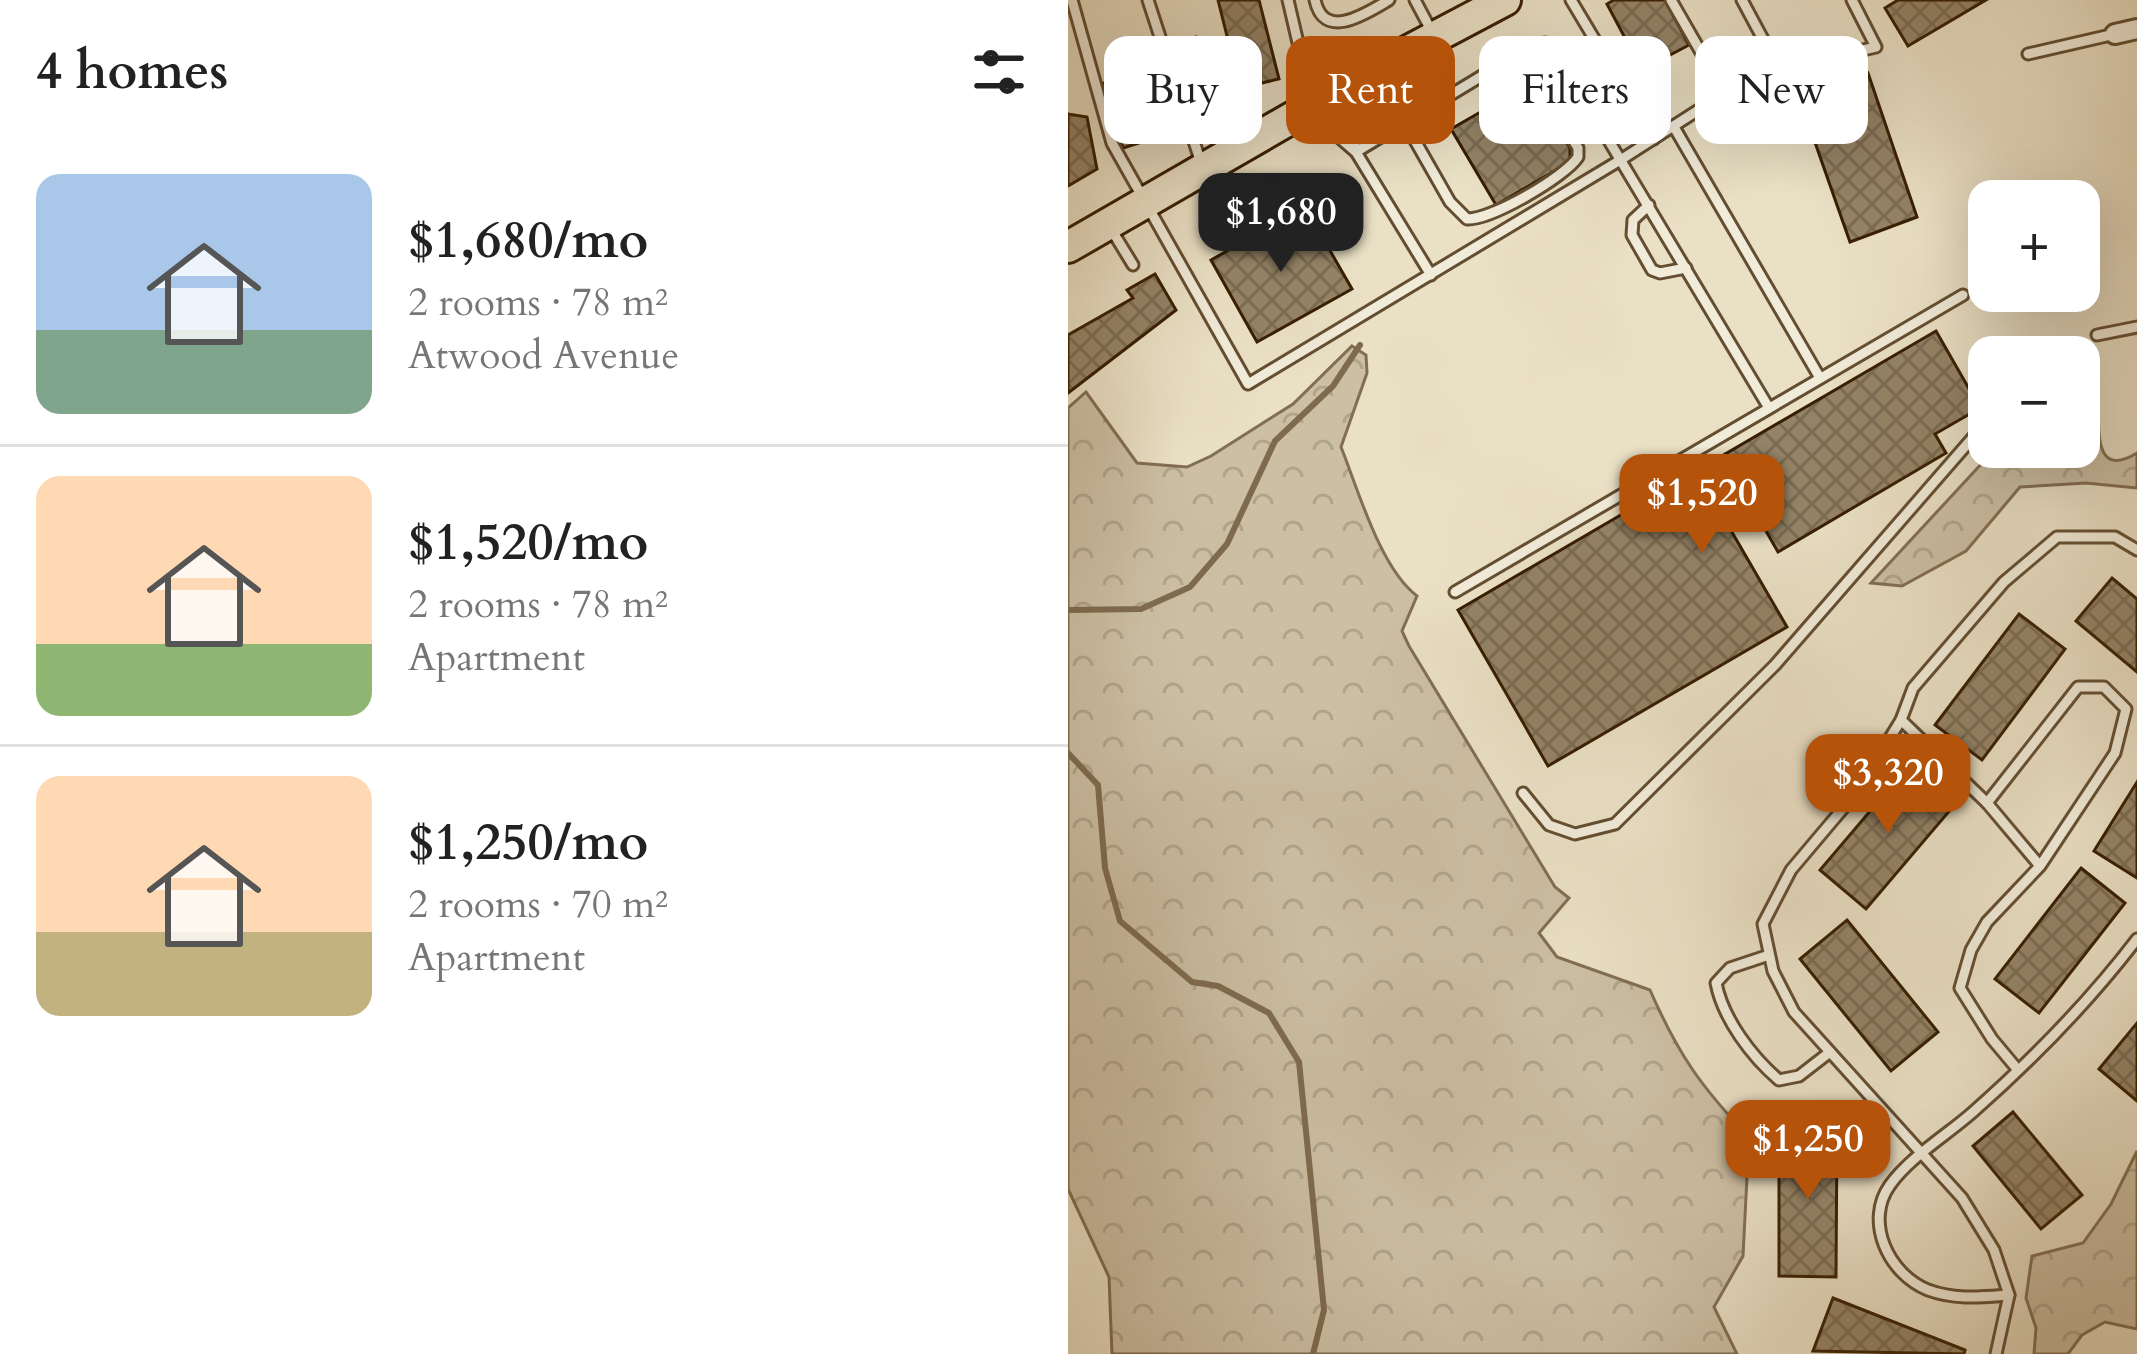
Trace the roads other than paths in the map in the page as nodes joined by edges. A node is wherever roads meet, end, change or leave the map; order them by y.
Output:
1 (1072, 0) edge
2 (1148, 0) edge
3 (1288, 0) edge
4 (1315, 0) edge
5 (1388, 0) edge
6 (1415, 0) edge
7 (1505, 0) edge
8 (1571, 0) edge
9 (1671, 0) edge
10 (1742, 0) edge
11 (1852, 0) edge
12 (2137, 29) edge
13 (2114, 34) joint
14 (1296, 36) edge
15 (1435, 36) joint
16 (1592, 36) edge
17 (1761, 36) edge
18 (1695, 42) edge
19 (1868, 48) edge
20 (2028, 54) dead end
21 (1695, 113) edge
22 (1286, 123) edge
23 (1674, 127) junction
24 (1671, 129) edge
25 (1351, 144) edge
26 (1351, 144) edge
27 (1370, 144) edge
28 (1417, 144) edge
29 (1576, 144) edge
30 (1613, 144) edge
31 (1647, 144) edge
32 (1356, 152) junction
33 (1622, 159) junction
34 (1204, 171) junction
35 (1144, 204) junction
36 (1648, 205) junction
37 (1108, 224) junction
38 (1068, 247) edge
39 (1133, 265) dead end
40 (1686, 268) junction
41 (1431, 275) junction
42 (1963, 295) dead end
43 (2137, 327) edge
44 (2097, 335) dead end
45 (1820, 378) junction
46 (1768, 408) junction
47 (1968, 443) edge
48 (2137, 550) edge
49 (1455, 592) dead end
50 (1901, 720) junction
51 (1522, 794) dead end
52 (1987, 803) junction
53 (2040, 866) junction
54 (2137, 939) edge
55 (1769, 955) junction
56 (1829, 1052) junction
57 (2018, 1070) junction
58 (1922, 1155) junction
59 (2009, 1295) junction
60 (1996, 1354) edge

1 - 35 lane
2 - 34 lane
3 - 14 lane
4 - 5 lane
6 - 15 lane
7 - 15 main road
8 - 16 lane
9 - 18 lane
10 - 17 lane
11 - 19 lane
12 - 13 street
13 - 20 lane
21 - 23 lane
22 - 34 main road
23 - 24 lane
23 - 45 lane
25 - 32 lane
26 - 32 lane
27 - 32 lane
28 - 29 lane
30 - 33 lane
31 - 33 lane
32 - 41 lane
33 - 36 lane
33 - 41 lane
34 - 35 main road
35 - 37 main road
35 - 41 lane
36 - 40 lane
36 - 40 lane
37 - 38 main road
37 - 39 lane
40 - 46 lane
42 - 45 lane
43 - 44 lane
45 - 46 lane
46 - 49 lane
47 - 51 lane
48 - 50 lane
50 - 52 lane
50 - 55 lane
52 - 53 lane
52 - 53 lane
53 - 57 lane
54 - 57 lane
55 - 56 lane
55 - 56 lane
56 - 58 lane
57 - 58 lane
58 - 59 lane
58 - 59 lane
59 - 60 lane

